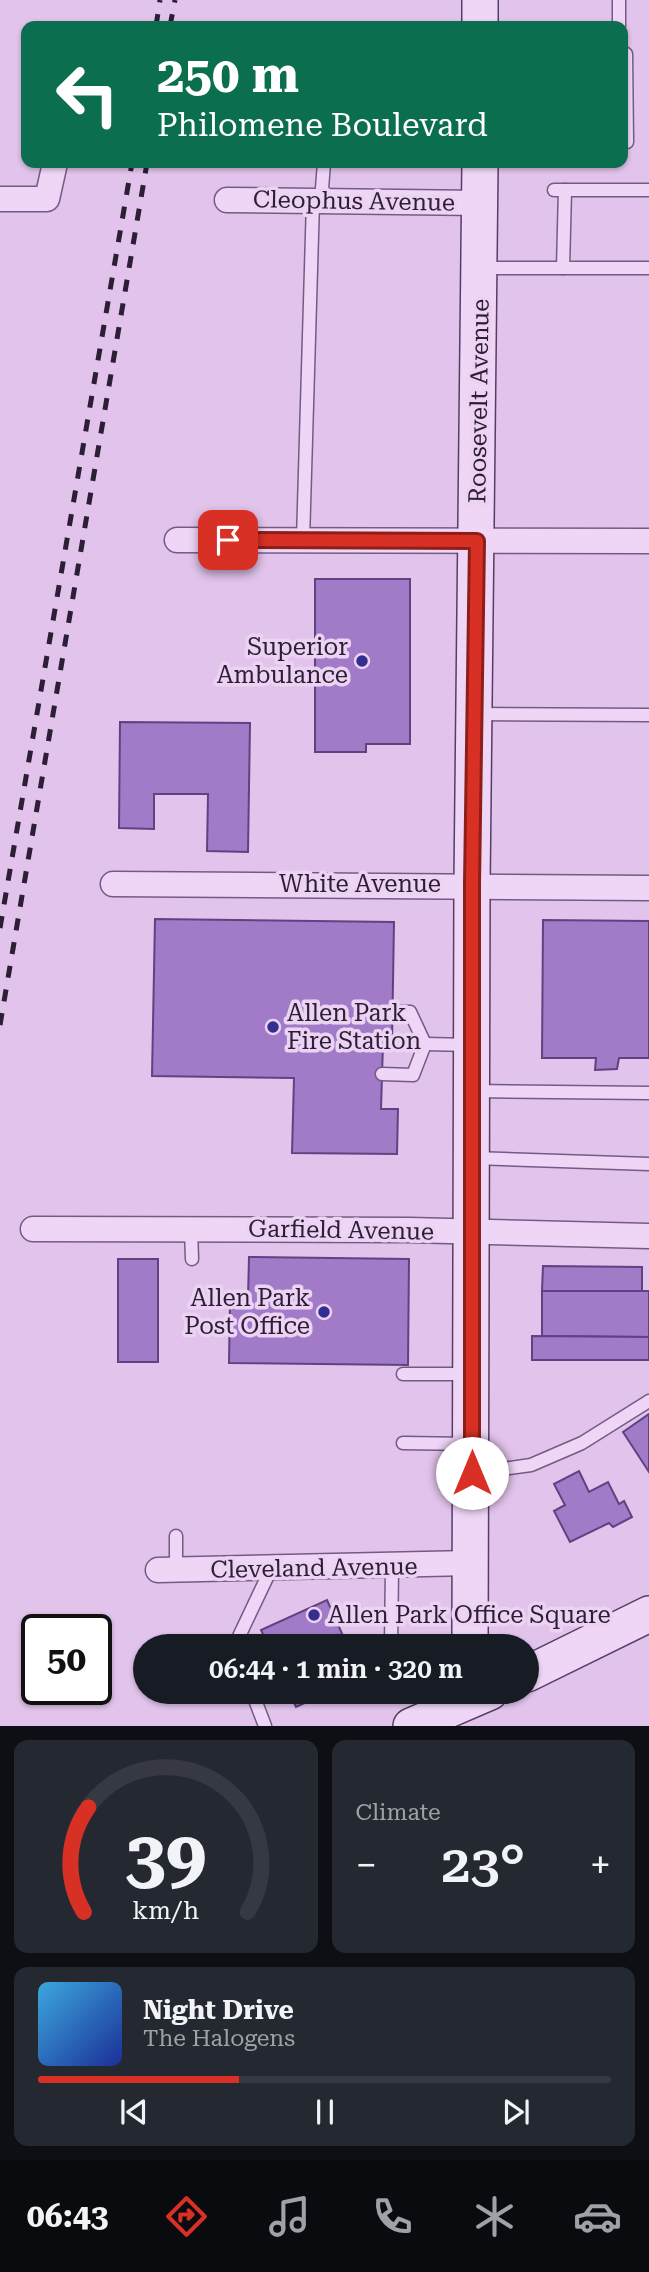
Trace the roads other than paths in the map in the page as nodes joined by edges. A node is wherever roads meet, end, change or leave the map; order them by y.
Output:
1 (480, 0) edge
2 (619, 0) edge
3 (480, 21) edge
4 (619, 21) edge
5 (54, 168) edge
6 (323, 168) edge
7 (480, 168) edge
8 (649, 190) edge
9 (0, 199) edge
10 (227, 200) dead end
11 (317, 201) junction
12 (481, 203) junction
13 (480, 268) junction
14 (563, 268) junction
15 (649, 268) edge
16 (177, 540) dead end
17 (303, 540) junction
18 (477, 541) junction
19 (649, 541) edge
20 (474, 714) junction
21 (649, 715) edge
22 (113, 884) dead end
23 (472, 884) junction
24 (649, 888) edge
25 (393, 1012) dead end
26 (425, 1045) junction
27 (474, 1045) junction
28 (382, 1074) dead end
29 (474, 1091) junction
30 (649, 1093) edge
31 (473, 1158) junction
32 (649, 1164) edge
33 (33, 1228) dead end
34 (191, 1229) junction
35 (473, 1232) junction
36 (649, 1236) edge
37 (192, 1259) dead end
38 (403, 1374) dead end
39 (472, 1374) junction
40 (649, 1401) edge
41 (404, 1443) dead end
42 (472, 1458) junction
43 (177, 1536) dead end
44 (470, 1563) junction
45 (392, 1567) junction
46 (271, 1569) junction
47 (167, 1570) joint
48 (649, 1614) edge
49 (240, 1634) edge
50 (391, 1634) edge
51 (470, 1634) edge
52 (539, 1668) edge
53 (257, 1704) edge
54 (473, 1704) edge
55 (265, 1726) edge
56 (411, 1726) edge

1 - 3 main road
2 - 4 lane
5 - 9 street
6 - 11 lane
7 - 12 main road, Roosevelt Avenue
8 - 14 lane
10 - 11 street, Cleophus Avenue
11 - 12 street, Cleophus Avenue
11 - 17 lane
12 - 13 main road, Roosevelt Avenue
13 - 14 lane
13 - 18 main road, Roosevelt Avenue
14 - 15 lane
16 - 17 street
17 - 18 street
18 - 19 street
18 - 20 main road, Roosevelt Avenue
20 - 21 lane
20 - 23 main road, Roosevelt Avenue
22 - 23 street, White Avenue
23 - 24 street, White Avenue
23 - 27 main road, Roosevelt Avenue
25 - 26 lane
26 - 27 lane
26 - 28 lane
27 - 29 main road, Roosevelt Avenue
29 - 30 lane
29 - 31 main road, Roosevelt Avenue
31 - 32 lane
31 - 35 main road, Roosevelt Avenue
33 - 34 street, Garfield Avenue
34 - 35 street, Garfield Avenue
34 - 37 lane
35 - 36 street, Garfield Avenue
35 - 39 main road, Roosevelt Avenue
38 - 39 lane
39 - 42 main road, Roosevelt Avenue
40 - 42 lane
41 - 42 lane
42 - 44 main road, Roosevelt Avenue
43 - 47 lane
44 - 45 street, Cleveland Avenue
44 - 51 main road, Roosevelt Avenue
45 - 46 street, Cleveland Avenue
45 - 50 lane
46 - 47 street, Cleveland Avenue
46 - 49 lane
48 - 52 main road
53 - 55 lane
54 - 56 main road

